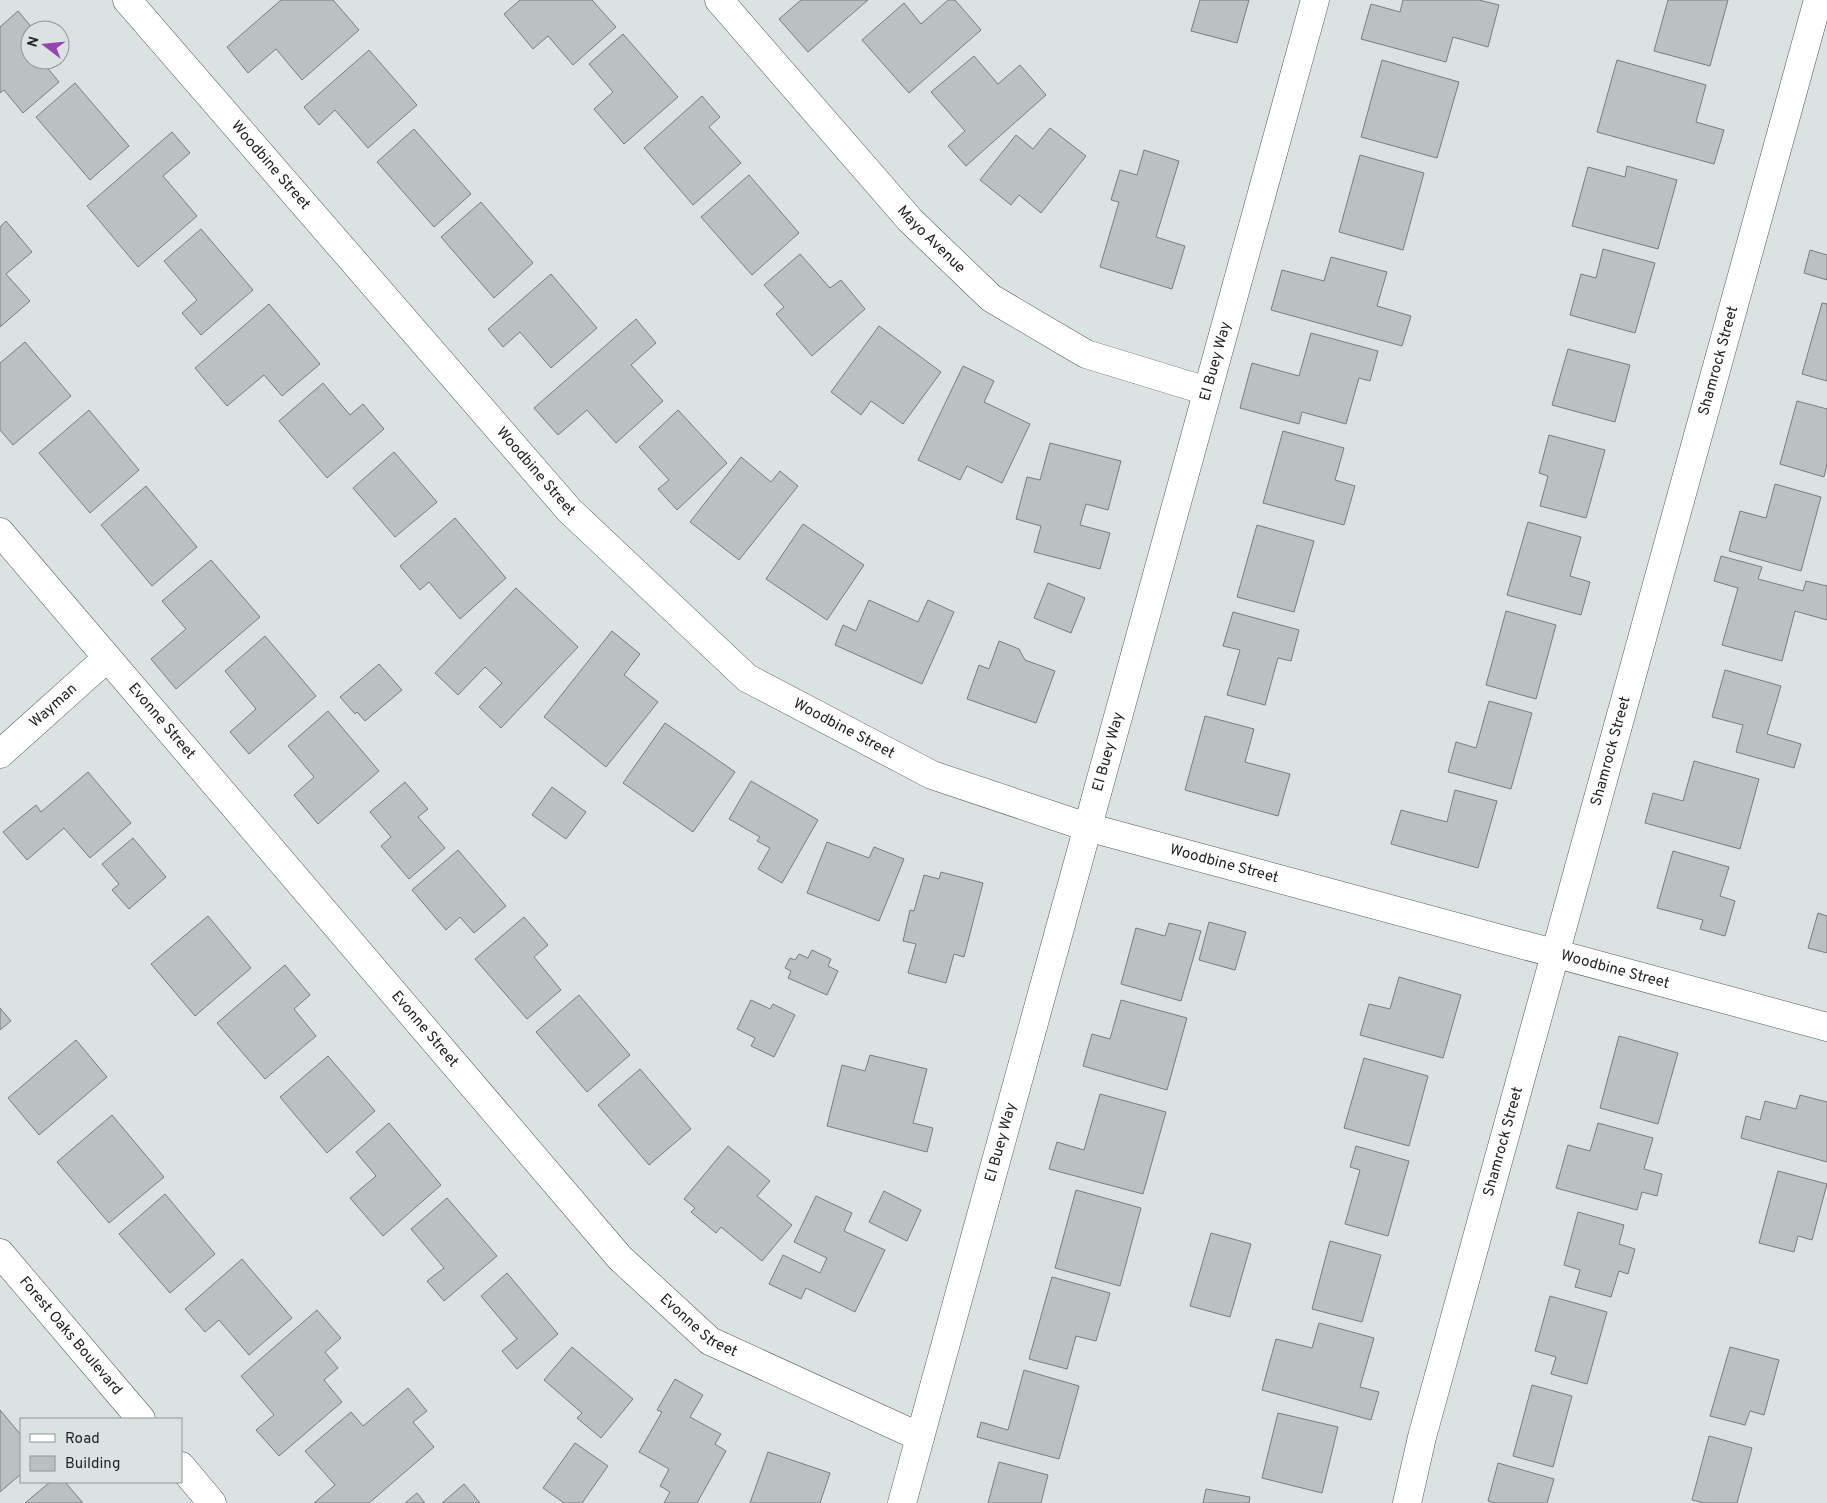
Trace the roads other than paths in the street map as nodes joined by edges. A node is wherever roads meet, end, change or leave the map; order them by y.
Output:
1 (127, 0) edge
2 (719, 0) edge
3 (1315, 0) edge
4 (1818, 0) edge
5 (1207, 391) junction
6 (0, 532) edge
7 (107, 658) junction
8 (0, 754) edge
9 (1087, 828) junction
10 (1556, 953) junction
11 (1827, 1027) edge
12 (0, 1253) edge
13 (140, 1418) edge
14 (920, 1437) junction
15 (182, 1467) edge
16 (212, 1503) edge
17 (902, 1503) edge
18 (1408, 1503) edge

1 - 9 street, Woodbine Street
2 - 5 street, Mayo Avenue
3 - 5 street, El Buey Way
4 - 10 street, Shamrock Street
5 - 9 street, El Buey Way
6 - 7 street, Evonne Street
7 - 8 street, Wayman
7 - 14 street, Evonne Street
9 - 10 street, Woodbine Street
9 - 14 street, El Buey Way
10 - 11 street, Woodbine Street
10 - 18 street, Shamrock Street
12 - 13 street, Forest Oaks Boulevard
14 - 17 street, El Buey Way
15 - 16 street

